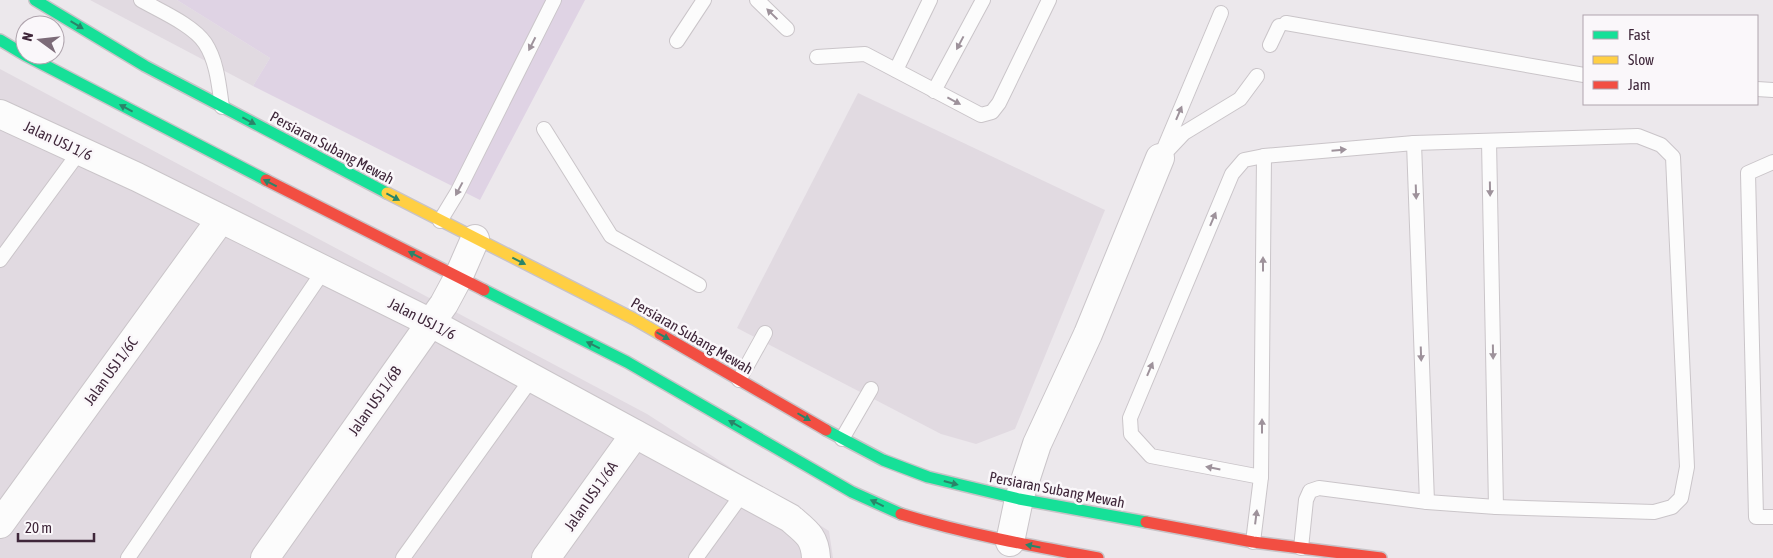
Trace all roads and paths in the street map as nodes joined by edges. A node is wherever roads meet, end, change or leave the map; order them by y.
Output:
1 (35, 0) edge
2 (141, 0) edge
3 (554, 0) edge
4 (704, 0) edge
5 (757, 0) edge
6 (930, 0) edge
7 (983, 0) edge
8 (1049, 0) edge
9 (1221, 13) dead end
10 (787, 29) dead end
11 (0, 40) edge
12 (677, 41) dead end
13 (1270, 45) dead end
14 (818, 57) dead end
15 (896, 70) junction
16 (1583, 75) edge
17 (1257, 76) dead end
18 (1758, 89) edge
19 (1773, 90) edge
20 (934, 91) junction
21 (222, 107) junction
22 (0, 114) edge
23 (544, 130) dead end
24 (1489, 141) junction
25 (1414, 143) junction
26 (80, 151) junction
27 (1264, 156) junction
28 (1160, 158) junction
29 (1773, 162) edge
30 (221, 219) junction
31 (440, 222) junction
32 (476, 239) junction
33 (0, 260) edge
34 (324, 270) junction
35 (458, 278) junction
36 (699, 285) dead end
37 (431, 323) junction
38 (765, 333) dead end
39 (532, 378) junction
40 (739, 380) junction
41 (871, 389) dead end
42 (635, 434) junction
43 (842, 439) junction
44 (1261, 477) junction
45 (743, 493) junction
46 (1019, 500) junction
47 (1426, 502) junction
48 (1496, 507) junction
49 (1773, 517) edge
50 (0, 524) edge
51 (1010, 542) junction
52 (1253, 542) junction
53 (1301, 548) junction
54 (128, 558) edge
55 (265, 558) edge
56 (403, 558) edge
57 (546, 558) edge
58 (696, 558) edge
59 (816, 558) edge
60 (1098, 558) edge
61 (1381, 558) edge

1 -> 21 main road, Persiaran Subang Mewah
2 - 21 lane
3 -> 31 lane
4 - 12 lane
10 -> 5 lane
6 - 15 lane
7 -> 20 lane
20 -> 8 lane
28 -> 9 lane
35 -> 11 main road
13 - 16 lane
14 - 15 lane
15 - 20 lane
17 - 28 lane
18 - 19 lane
21 -> 31 main road, Persiaran Subang Mewah
22 - 26 street, Jalan USJ 1/6
23 - 36 lane
24 - 25 lane
24 -> 48 lane
24 - 48 lane
27 -> 25 lane
25 -> 47 lane
26 - 30 street, Jalan USJ 1/6
26 - 33 lane
44 -> 27 lane
44 -> 27 lane
28 - 46 street
29 - 49 lane
30 - 34 street, Jalan USJ 1/6
30 - 50 street, Jalan USJ 1/6C
31 - 32 main road, Persiaran Subang Mewah
32 - 35 street, Jalan USJ 1/6B
32 -> 40 main road, Persiaran Subang Mewah
34 - 37 street, Jalan USJ 1/6
34 - 54 lane
35 - 37 street, Jalan USJ 1/6B
51 -> 35 main road
37 - 39 street, Jalan USJ 1/6
37 - 55 street, Jalan USJ 1/6B
38 - 40 lane
39 - 42 street, Jalan USJ 1/6
39 - 56 lane
40 -> 43 main road, Persiaran Subang Mewah
41 - 43 lane
42 - 45 street, Jalan USJ 1/6
42 - 57 street, Jalan USJ 1/6A
43 -> 46 main road, Persiaran Subang Mewah
52 -> 44 lane
45 - 58 lane
45 - 59 street, Jalan USJ 1/6
46 - 51 street
46 - 52 main road, Persiaran Subang Mewah
47 - 48 lane
47 - 53 lane
60 -> 51 main road
52 - 53 main road, Persiaran Subang Mewah
53 - 61 main road, Persiaran Subang Mewah

